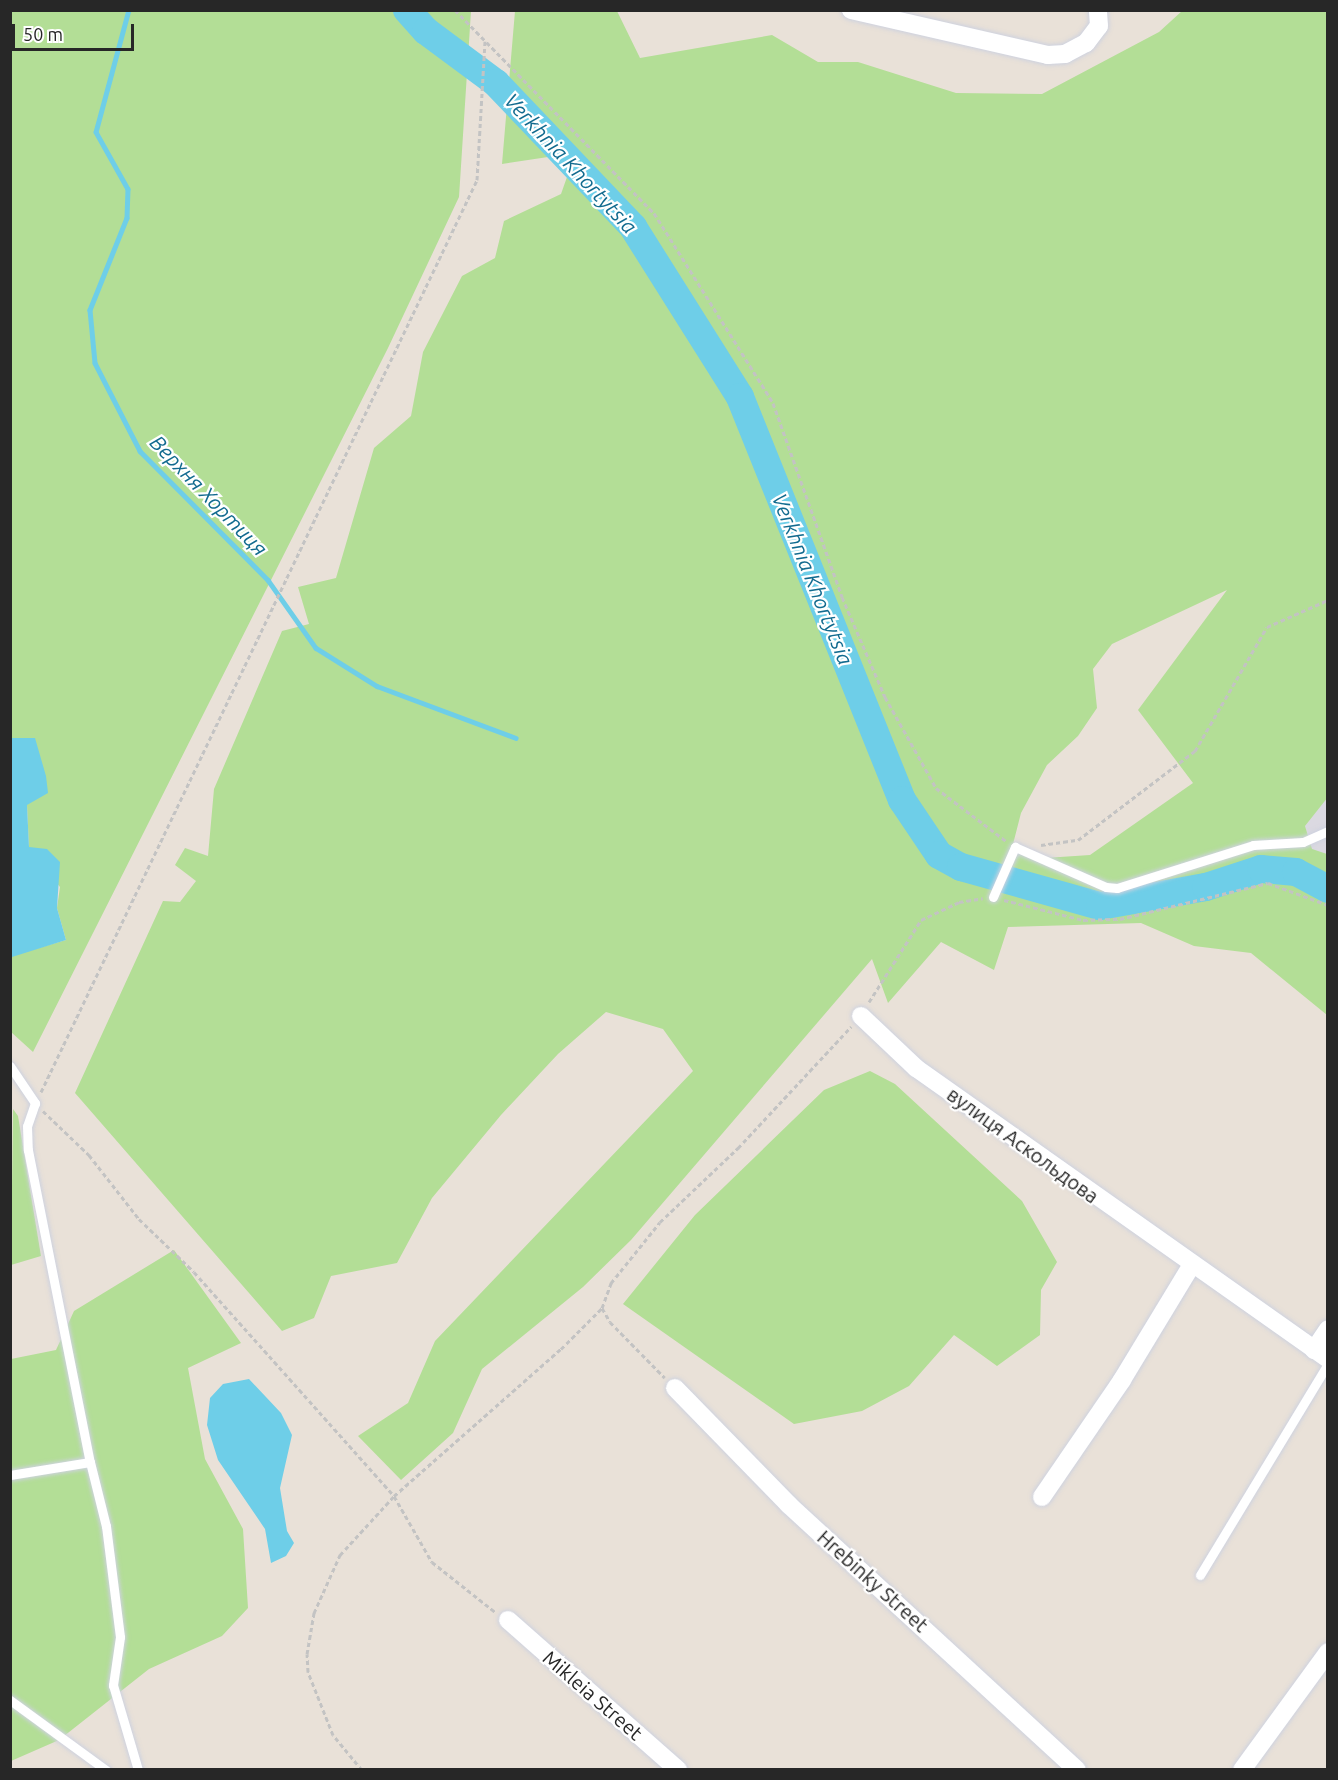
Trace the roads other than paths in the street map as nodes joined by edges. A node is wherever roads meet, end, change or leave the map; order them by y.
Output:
1 (851, 10) edge
2 (1098, 10) edge
3 (1328, 831) edge
4 (993, 897) road end
5 (861, 1016) road end
6 (10, 1066) edge
7 (1191, 1266) junction
8 (1328, 1329) edge
9 (1321, 1354) edge
10 (1328, 1364) edge
11 (675, 1388) road end
12 (90, 1462) junction
13 (10, 1475) edge
14 (1042, 1497) dead end
15 (1200, 1575) dead end
16 (508, 1620) road end
17 (1328, 1652) edge
18 (10, 1700) edge
19 (106, 1770) edge
20 (138, 1770) edge
21 (678, 1770) edge
22 (1077, 1770) edge
23 (1242, 1770) edge

1 - 2 street
3 - 4 lane
5 - 7 street, вулиця Аскольдова
6 - 12 lane
7 - 9 street, вулиця Аскольдова
7 - 14 street
8 - 9 street
10 - 15 lane
11 - 22 street, Hrebinky Street
12 - 13 lane
12 - 20 lane
16 - 21 street, Mikleia Street
17 - 23 street
18 - 19 lane

